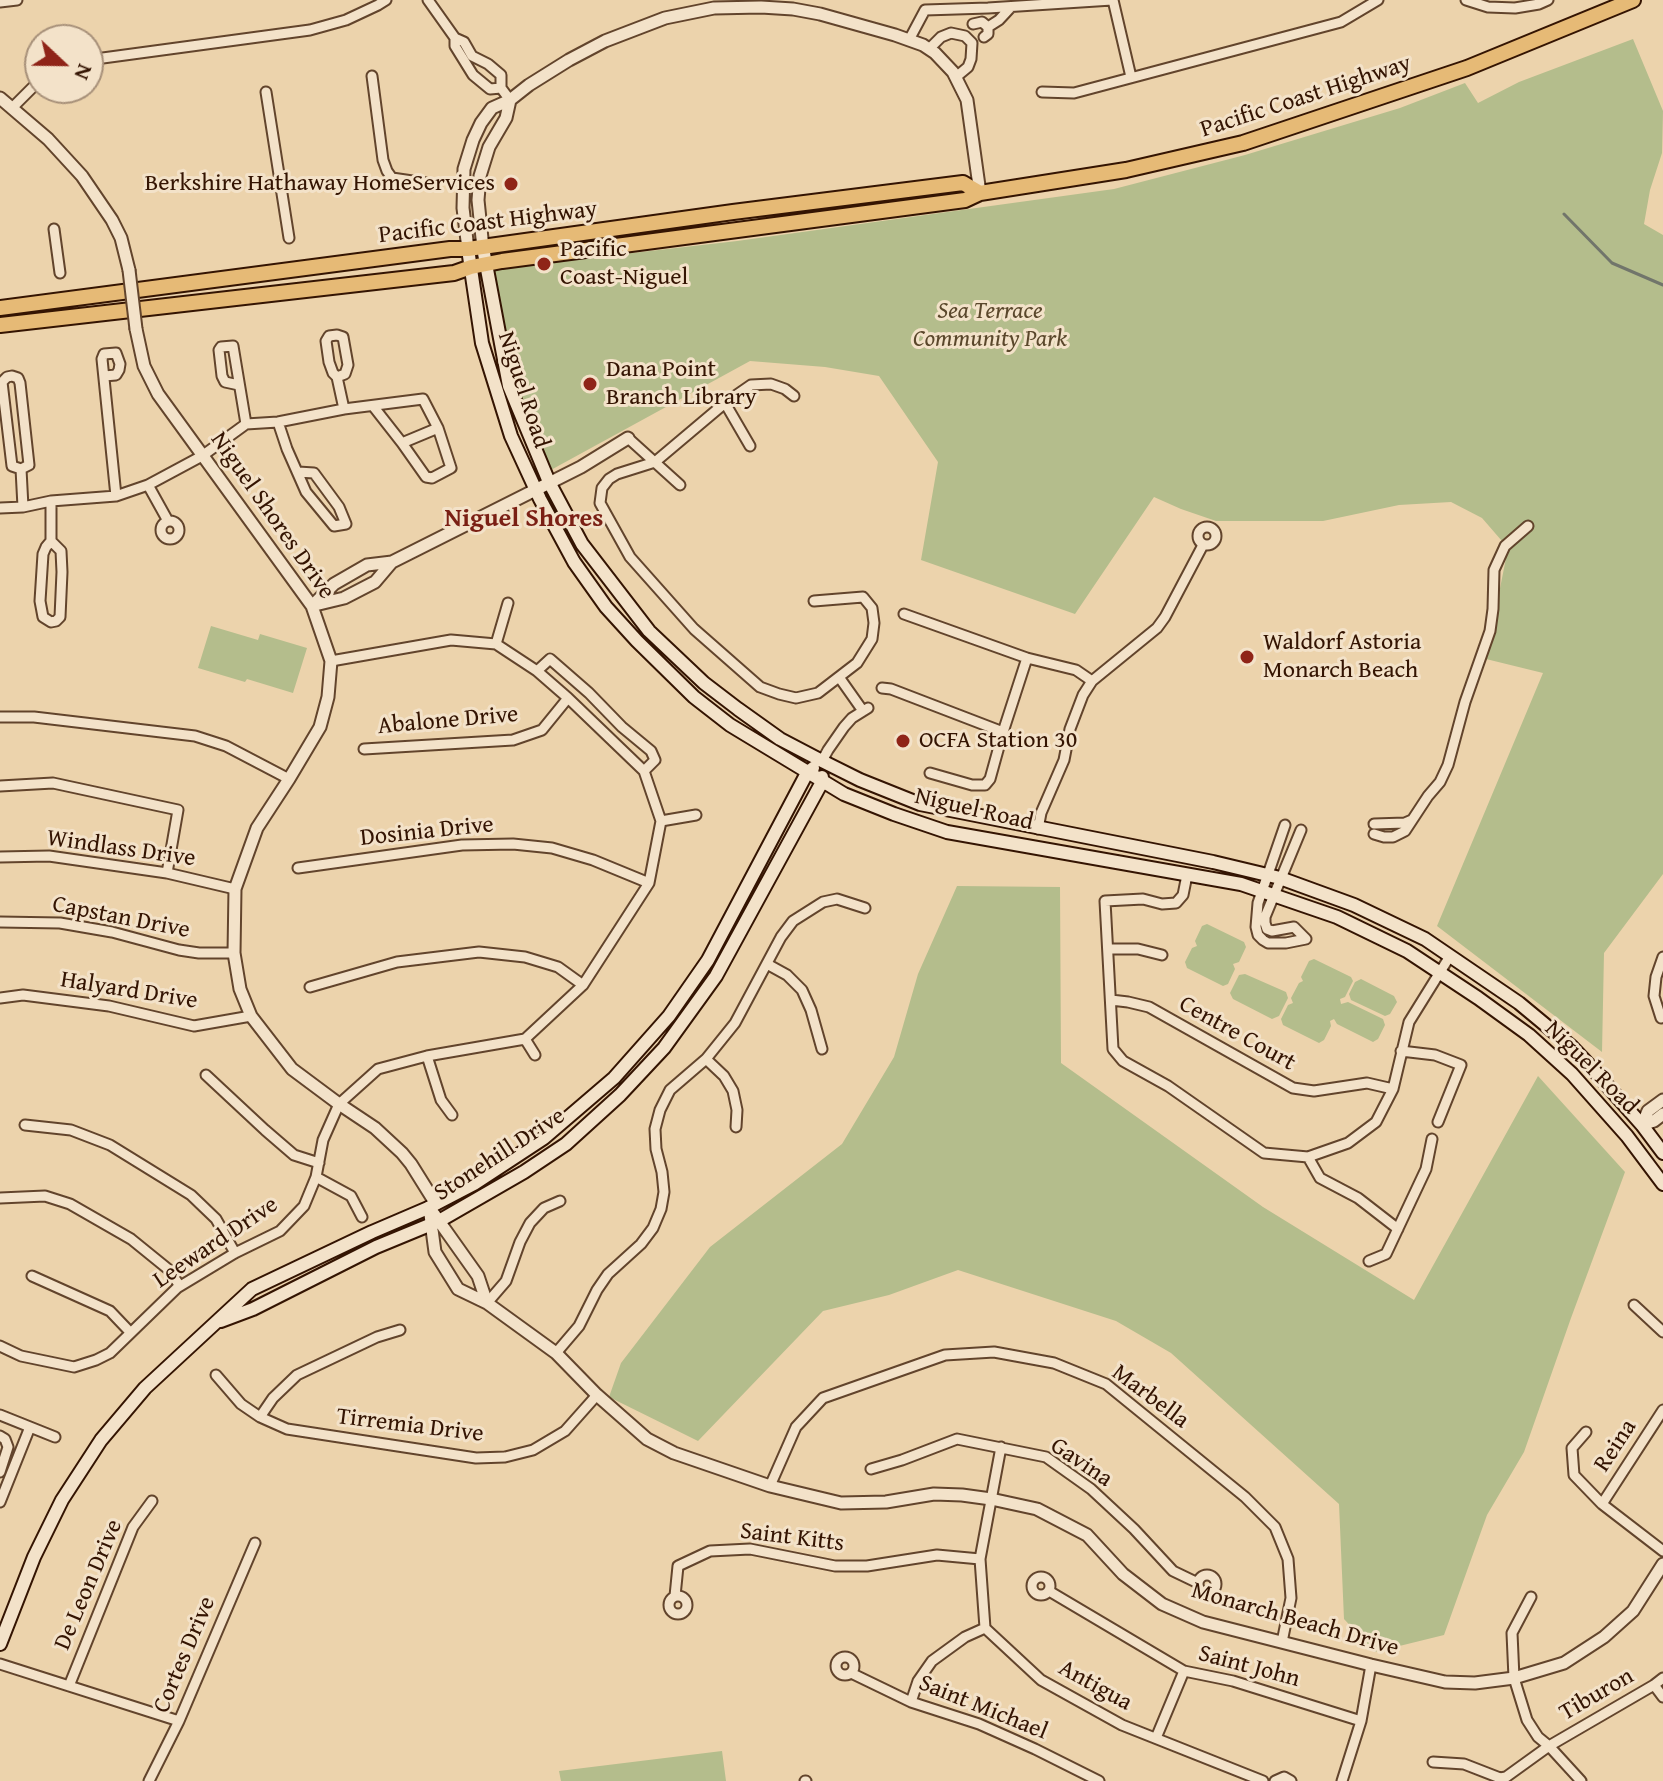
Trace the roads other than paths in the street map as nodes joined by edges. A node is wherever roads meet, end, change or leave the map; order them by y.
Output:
1 (17, 0) edge
2 (386, 0) edge
3 (428, 0) edge
4 (1112, 0) edge
5 (1378, 0) edge
6 (1466, 0) edge
7 (1548, 0) edge
8 (1633, 0) edge
9 (0, 2) edge
10 (1363, 4) edge
11 (1011, 7) junction
12 (998, 8) junction
13 (977, 32) junction
14 (909, 40) junction
15 (929, 49) junction
16 (104, 58) edge
17 (468, 59) junction
18 (488, 64) junction
19 (372, 76) dead end
20 (956, 77) junction
21 (1131, 77) junction
22 (477, 79) junction
23 (501, 88) junction
24 (266, 92) dead end
25 (1042, 92) dead end
26 (24, 96) edge
27 (0, 98) edge
28 (510, 100) junction
29 (13, 107) junction
30 (426, 183) dead end
31 (980, 193) junction
32 (54, 229) dead end
33 (289, 238) dead end
34 (476, 248) junction
35 (478, 265) junction
36 (60, 273) dead end
37 (0, 308) edge
38 (0, 325) edge
39 (104, 376) dead end
40 (337, 377) dead end
41 (239, 385) dead end
42 (794, 396) dead end
43 (725, 403) junction
44 (373, 406) junction
45 (344, 409) junction
46 (278, 422) junction
47 (246, 424) junction
48 (438, 428) junction
49 (628, 438) joint
50 (402, 443) junction
51 (750, 446) dead end
52 (202, 456) junction
53 (655, 462) junction
54 (21, 469) junction
55 (298, 472) junction
56 (549, 482) junction
57 (148, 485) junction
58 (680, 485) dead end
59 (536, 490) junction
60 (116, 496) junction
61 (51, 501) junction
62 (23, 507) junction
63 (0, 508) edge
64 (168, 521) dead end
65 (1528, 526) dead end
66 (51, 541) junction
67 (1203, 545) dead end
68 (392, 562) junction
69 (814, 601) dead end
70 (508, 603) dead end
71 (312, 606) junction
72 (904, 614) dead end
73 (496, 644) junction
74 (1027, 658) junction
75 (331, 661) junction
76 (537, 671) junction
77 (839, 677) junction
78 (1092, 681) junction
79 (882, 688) dead end
80 (568, 698) junction
81 (0, 717) edge
82 (1003, 732) junction
83 (364, 749) dead end
84 (822, 761) junction
85 (644, 771) junction
86 (807, 773) junction
87 (930, 773) dead end
88 (289, 779) junction
89 (822, 782) junction
90 (0, 786) edge
91 (696, 815) dead end
92 (661, 821) junction
93 (1285, 825) dead end
94 (1038, 829) junction
95 (1374, 829) dead end
96 (1301, 830) dead end
97 (0, 857) edge
98 (298, 868) dead end
99 (167, 873) junction
100 (1187, 875) junction
101 (1274, 876) junction
102 (649, 883) junction
103 (235, 889) junction
104 (1268, 893) junction
105 (865, 908) dead end
106 (0, 922) edge
107 (1109, 949) junction
108 (234, 953) junction
109 (1162, 955) dead end
110 (1450, 956) junction
111 (1663, 957) edge
112 (767, 964) junction
113 (1440, 972) junction
114 (583, 985) junction
115 (310, 987) dead end
116 (0, 998) edge
117 (1111, 1000) junction
118 (251, 1016) junction
119 (1662, 1017) edge
120 (525, 1039) junction
121 (822, 1049) dead end
122 (1401, 1051) junction
123 (535, 1055) dead end
124 (427, 1056) junction
125 (706, 1059) junction
126 (206, 1075) dead end
127 (1393, 1089) junction
128 (1663, 1100) edge
129 (339, 1104) junction
130 (1663, 1114) edge
131 (452, 1115) dead end
132 (1438, 1122) dead end
133 (25, 1125) dead end
134 (1642, 1125) junction
135 (736, 1127) dead end
136 (1627, 1136) junction
137 (1432, 1139) dead end
138 (1663, 1153) edge
139 (1308, 1157) junction
140 (319, 1163) junction
141 (316, 1177) junction
142 (1663, 1184) edge
143 (0, 1198) edge
144 (560, 1201) dead end
145 (431, 1206) junction
146 (362, 1217) dead end
147 (435, 1223) junction
148 (1398, 1229) junction
149 (235, 1253) junction
150 (1369, 1261) dead end
151 (32, 1276) dead end
152 (180, 1286) junction
153 (487, 1303) junction
154 (1634, 1305) dead end
155 (212, 1324) junction
156 (400, 1330) dead end
157 (130, 1332) junction
158 (1663, 1332) edge
159 (0, 1346) edge
160 (556, 1353) junction
161 (216, 1375) dead end
162 (597, 1395) junction
163 (1663, 1410) edge
164 (0, 1415) edge
165 (260, 1417) junction
166 (30, 1427) junction
167 (1586, 1432) dead end
168 (0, 1436) edge
169 (55, 1437) dead end
170 (1001, 1447) junction
171 (6, 1468) edge
172 (871, 1469) dead end
173 (770, 1486) junction
174 (991, 1499) junction
175 (152, 1501) dead end
176 (0, 1502) edge
177 (1602, 1504) junction
178 (255, 1543) dead end
179 (1663, 1551) edge
180 (980, 1559) junction
181 (1663, 1564) edge
182 (1198, 1583) dead end
183 (1049, 1591) dead end
184 (675, 1596) dead end
185 (1531, 1597) dead end
186 (985, 1628) junction
187 (1282, 1642) junction
188 (0, 1644) edge
189 (0, 1664) edge
190 (1371, 1665) junction
191 (1184, 1671) junction
192 (851, 1673) dead end
193 (1514, 1678) junction
194 (1659, 1681) edge
195 (69, 1686) junction
196 (1663, 1697) edge
197 (911, 1702) junction
198 (179, 1721) junction
199 (1361, 1721) junction
200 (1156, 1738) junction
201 (1549, 1746) junction
202 (1433, 1762) dead end
203 (149, 1781) edge
204 (1099, 1781) edge
205 (1263, 1781) edge
206 (1275, 1781) edge
207 (1291, 1781) edge
208 (1342, 1781) edge
209 (1581, 1781) edge

1 - 9 street
2 - 16 street
3 - 17 street
4 - 11 street
4 - 21 street
5 - 10 street
6 - 7 street
8 - 31 highway, Pacific Coast Highway
10 - 21 street
11 - 12 street
11 - 13 street
12 - 13 street
12 - 14 street
13 - 15 street
13 - 20 street
14 - 15 street
14 - 28 street
15 - 20 street
17 - 18 street
17 - 22 street
18 - 22 street
18 - 23 street
19 - 30 street
20 - 31 street
21 - 25 street
22 - 23 street
23 - 28 street
24 - 33 street
26 - 29 street
27 - 29 street, Niguel Shores Drive
28 - 34 street
28 - 34 street
29 - 52 street, Niguel Shores Drive, bridge
31 - 34 highway, Pacific Coast Highway
31 - 35 highway, Pacific Coast Highway
32 - 36 street
34 - 35 main road
34 - 37 highway, Pacific Coast Highway
35 - 38 highway, Pacific Coast Highway
35 - 56 main road, Niguel Road
35 - 59 main road, Niguel Road
39 - 60 street
40 - 45 street
41 - 47 street
42 - 43 street
43 - 51 street
43 - 53 street
44 - 45 street
44 - 48 street
44 - 50 street
45 - 46 street
46 - 47 street
46 - 55 street
47 - 52 street
48 - 50 street
48 - 50 street
49 - 53 street
49 - 56 street
52 - 57 street
52 - 71 street, Niguel Shores Drive
53 - 58 street
53 - 77 street
54 - 54 street
54 - 62 street
55 - 55 street
56 - 59 street
56 - 84 main road, Niguel Road
57 - 60 street
57 - 64 street
59 - 68 street
59 - 86 main road, Niguel Road
60 - 61 street
61 - 62 street
61 - 66 street
62 - 63 street
65 - 95 street
66 - 66 street
67 - 78 street
68 - 71 street
68 - 71 street
69 - 77 street
70 - 73 street
71 - 75 street, Niguel Shores Drive
72 - 74 street
73 - 75 street
73 - 76 street
74 - 78 street
74 - 82 street
75 - 88 street, Niguel Shores Drive
76 - 80 street
76 - 85 street
77 - 84 street, Stonehill Drive
78 - 94 street
79 - 82 street
80 - 83 street, Abalone Drive
80 - 85 street
81 - 88 street
82 - 87 street
84 - 86 main road, Stonehill Drive
84 - 89 main road, Stonehill Drive
84 - 94 main road, Niguel Road
85 - 92 street
86 - 89 main road, Niguel Road
86 - 145 main road, Stonehill Drive
88 - 103 street, Niguel Shores Drive
89 - 100 main road, Niguel Road
89 - 147 main road, Stonehill Drive
90 - 99 street
91 - 92 street
92 - 102 street
93 - 101 street
94 - 101 main road, Niguel Road
96 - 101 street
97 - 99 street, Windlass Drive
98 - 102 street, Dosinia Drive
99 - 103 street, Windlass Drive
100 - 104 main road, Niguel Road
100 - 107 street
101 - 104 street
101 - 110 main road, Niguel Road
102 - 114 street
103 - 108 street, Niguel Shores Drive
104 - 104 street
104 - 113 main road, Niguel Road
105 - 112 street
106 - 108 street, Capstan Drive
107 - 109 street
107 - 117 street
108 - 118 street, Niguel Shores Drive
110 - 113 street
110 - 134 main road, Niguel Road
111 - 119 street
112 - 121 street
112 - 125 street
113 - 122 street
113 - 136 main road, Niguel Road
114 - 115 street
114 - 120 street
116 - 118 street, Halyard Drive
117 - 127 street, Centre Court
117 - 139 street
118 - 129 street, Niguel Shores Drive
120 - 123 street
120 - 124 street, Leeward Drive
122 - 127 street
122 - 132 street
124 - 129 street, Leeward Drive
124 - 131 street
125 - 135 street
125 - 160 street
126 - 140 street
127 - 139 street
128 - 134 street
129 - 140 street, Leeward Drive
129 - 145 street, Niguel Shores Drive
130 - 134 street
133 - 149 street
134 - 136 main road
134 - 138 main road, Niguel Road
136 - 142 main road, Niguel Road
137 - 148 street
139 - 148 street
140 - 141 street, Leeward Drive
141 - 146 street
141 - 149 street, Leeward Drive
143 - 152 street
144 - 153 street
145 - 147 street, Monarch Beach Drive
145 - 155 main road, Stonehill Drive
147 - 153 street, Monarch Beach Drive
147 - 153 street, Monarch Beach Drive
147 - 155 main road, Stonehill Drive
148 - 150 street
149 - 152 street, Leeward Drive
151 - 157 street
152 - 157 street, Leeward Drive
153 - 160 street, Monarch Beach Drive
154 - 158 street
155 - 188 main road, Stonehill Drive
156 - 165 street
157 - 159 street, Leeward Drive
160 - 162 street, Monarch Beach Drive
161 - 165 street, Tirremia Drive
162 - 165 street, Tirremia Drive
162 - 173 street, Monarch Beach Drive
163 - 177 street, Reina
164 - 166 street
166 - 169 street
166 - 171 street
167 - 177 street
168 - 171 street
170 - 172 street, Gavina
170 - 174 street
170 - 182 street, Gavina
171 - 176 street
173 - 174 street, Monarch Beach Drive
173 - 187 street, Marbella
174 - 180 street
174 - 187 street, Monarch Beach Drive
175 - 195 street, De Leon Drive
177 - 179 street
178 - 198 street, Cortes Drive
180 - 184 street, Saint Kitts
180 - 186 street
181 - 193 street, Monarch Beach Drive
183 - 191 street, Saint John
185 - 193 street
186 - 197 street
186 - 200 street, Antigua
187 - 190 street, Monarch Beach Drive
189 - 195 street
190 - 193 street, Monarch Beach Drive
190 - 199 street
191 - 199 street, Saint John
191 - 200 street
192 - 197 street, Saint Michael
193 - 201 street
194 - 196 street
194 - 201 street, Tiburon
195 - 198 street
197 - 204 street, Saint Michael
198 - 203 street, Cortes Drive
199 - 208 street
200 - 205 street, Antigua
201 - 202 street, Tiburon
201 - 209 street
206 - 207 street

